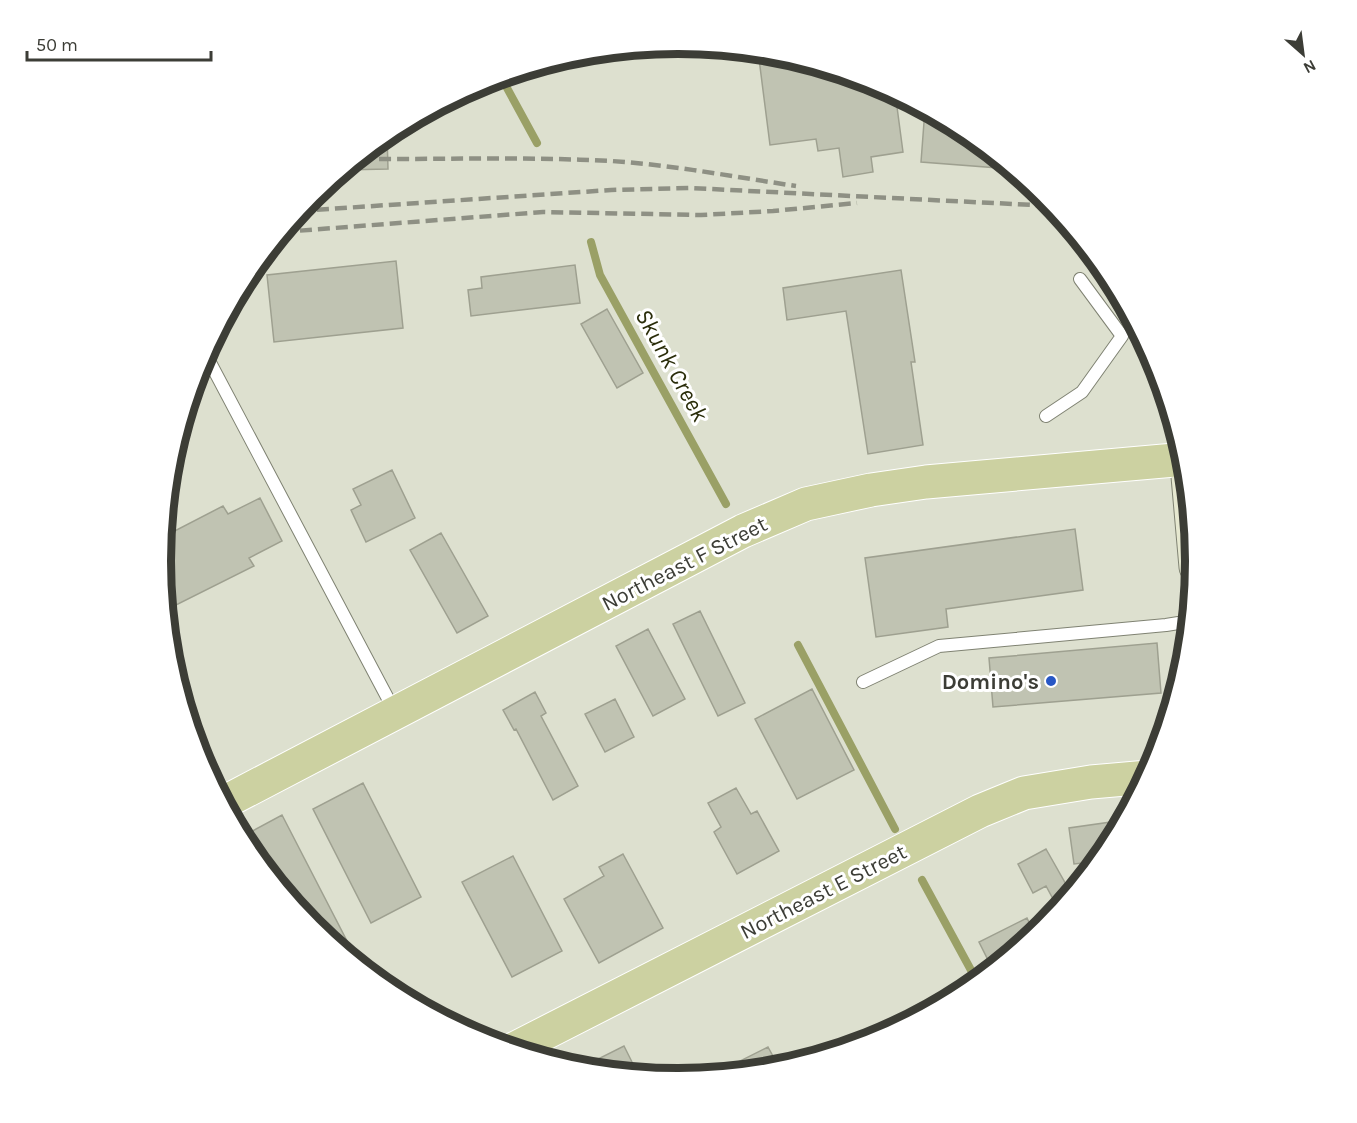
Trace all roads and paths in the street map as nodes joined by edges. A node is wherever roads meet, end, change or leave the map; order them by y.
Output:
1 (1080, 279) dead end
2 (211, 364) edge
3 (1046, 416) dead end
4 (1176, 460) edge
5 (1183, 622) edge
6 (863, 682) dead end
7 (396, 713) junction
8 (1138, 778) edge
9 (230, 799) edge
10 (523, 1044) edge

1 - 3 lane
2 - 7 lane
4 - 7 main road, Northeast F Street
5 - 6 lane
7 - 9 main road, Northeast F Street
8 - 10 main road, Northeast E Street

